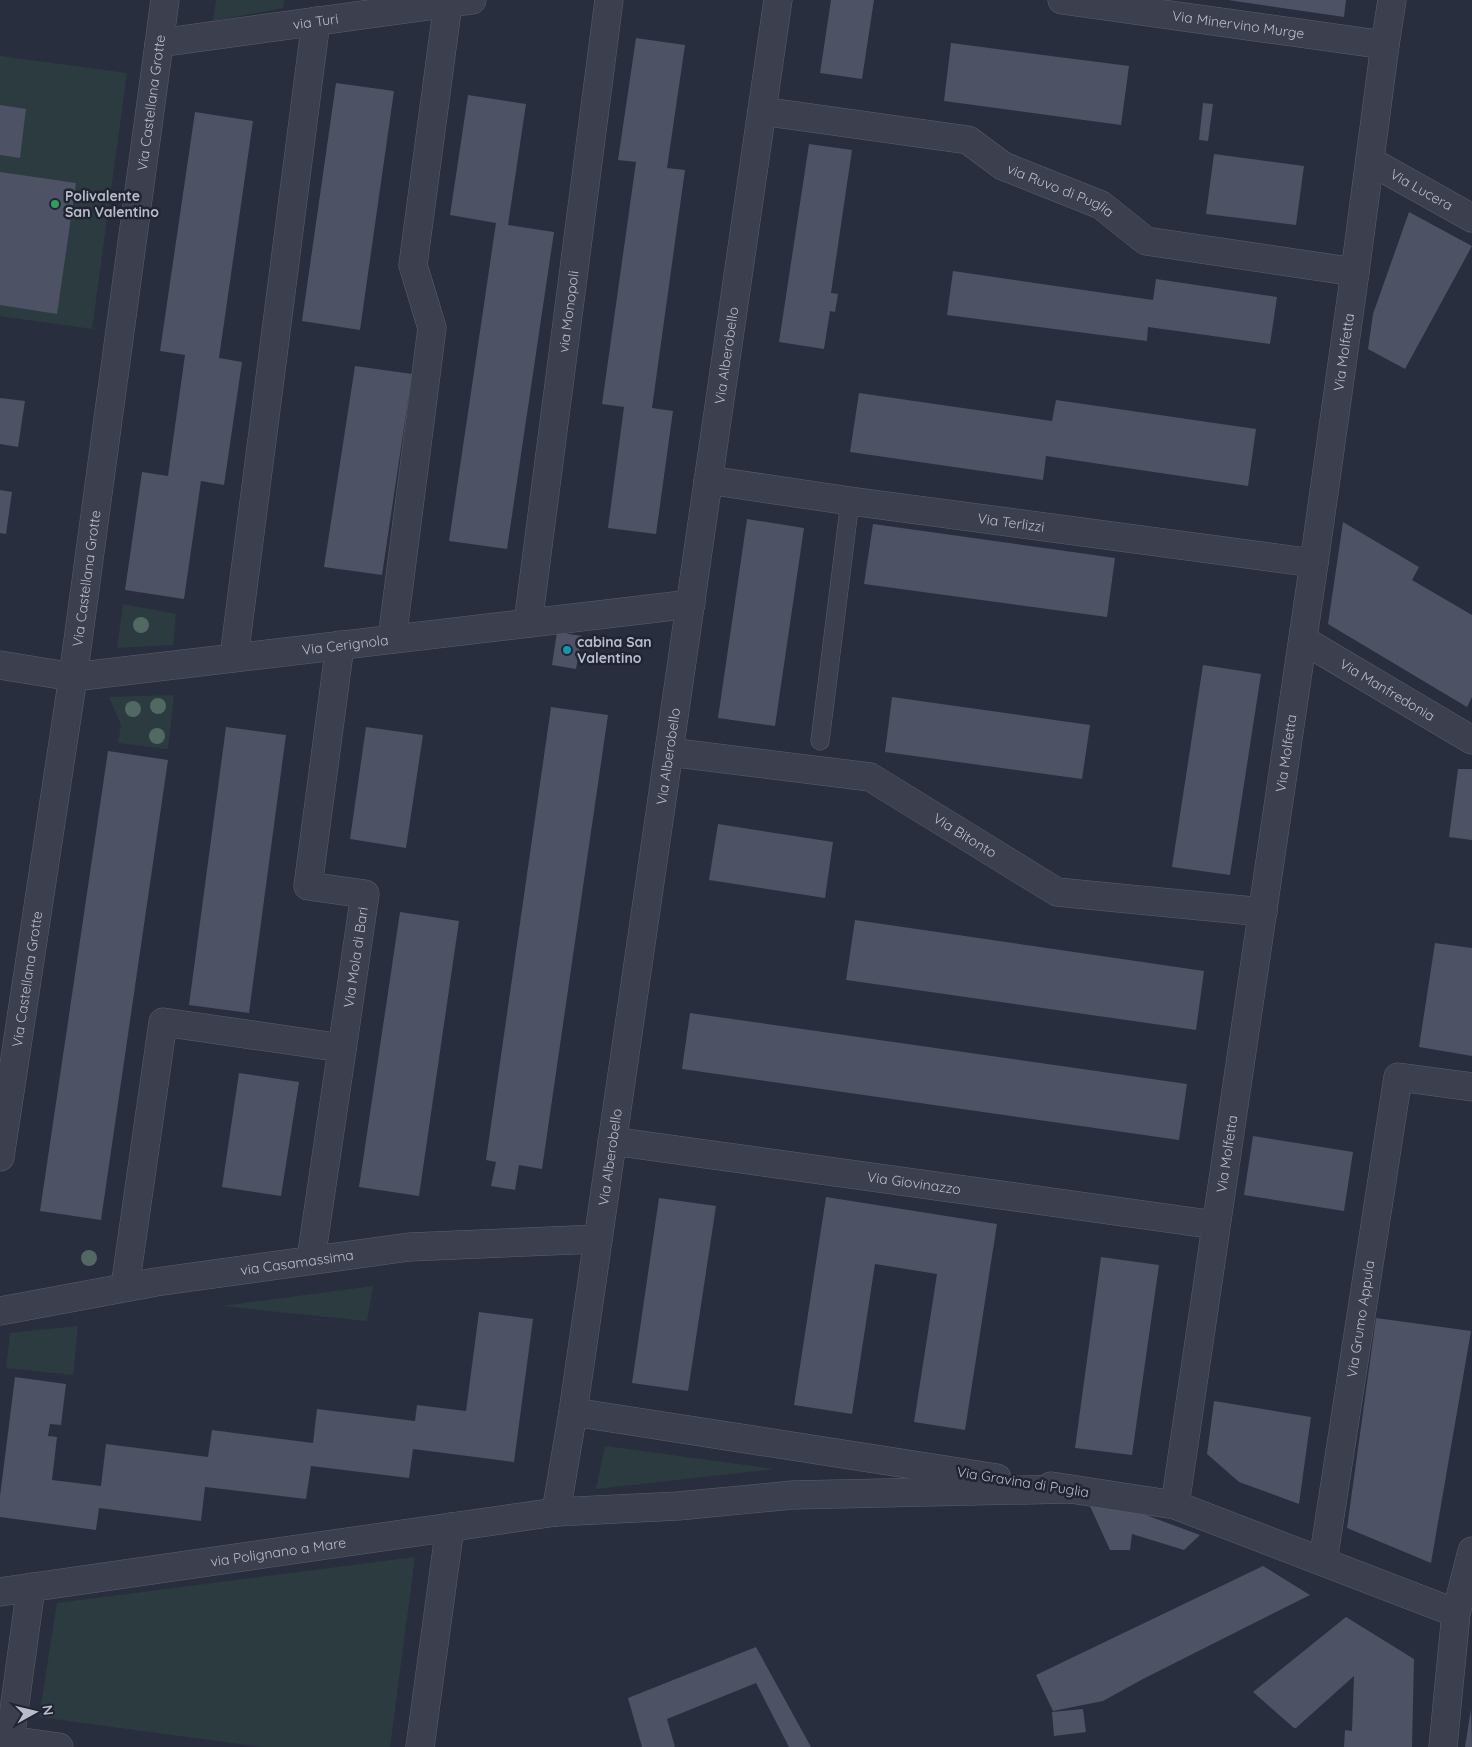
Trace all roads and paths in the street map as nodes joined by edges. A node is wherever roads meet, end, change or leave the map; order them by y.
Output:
1 (165, 0) edge
2 (609, 0) edge
3 (778, 0) edge
4 (1062, 0) edge
5 (1392, 0) edge
6 (447, 2) edge
7 (316, 21) junction
8 (159, 43) junction
9 (1384, 45) junction
10 (762, 111) junction
11 (1370, 161) junction
12 (1472, 218) edge
13 (1355, 272) junction
14 (708, 480) junction
15 (850, 501) junction
16 (1314, 563) junction
17 (690, 604) junction
18 (528, 623) junction
19 (392, 639) junction
20 (1303, 640) junction
21 (340, 645) junction
22 (234, 657) junction
23 (0, 665) edge
24 (73, 676) junction
25 (1472, 740) edge
26 (820, 741) dead end
27 (669, 752) junction
28 (1263, 912) junction
29 (342, 1048) junction
30 (1472, 1087) edge
31 (612, 1141) junction
32 (0, 1157) edge
33 (1216, 1225) junction
34 (598, 1239) junction
35 (311, 1259) junction
36 (125, 1287) junction
37 (0, 1310) edge
38 (573, 1412) junction
39 (1069, 1489) junction
40 (1174, 1505) junction
41 (556, 1512) junction
42 (450, 1527) junction
43 (1472, 1554) edge
44 (1323, 1561) junction
45 (30, 1587) junction
46 (0, 1592) edge
47 (1456, 1613) junction
48 (6, 1742) edge
49 (60, 1747) edge
50 (420, 1747) edge
51 (1443, 1747) edge

1 - 8 street, Via Castellana Grotte
2 - 18 street, via Monopoli
3 - 10 street, Via Alberobello
4 - 9 street, Via Minervino Murge
5 - 9 street, Via Molfetta
6 - 7 street, via Turi
6 - 19 street
7 - 8 street, via Turi
7 - 22 street
8 - 24 street, Via Castellana Grotte
9 - 11 street, Via Molfetta
10 - 13 street, via Ruvo di Puglia
10 - 14 street, Via Alberobello
11 - 12 street, Via Lucera
11 - 13 street, Via Molfetta
13 - 16 street, Via Molfetta
14 - 15 street, Via Terlizzi
14 - 17 street, Via Alberobello
15 - 16 street, Via Terlizzi
15 - 26 lane
16 - 20 street, Via Molfetta
17 - 18 street, Via Cerignola
17 - 27 street, Via Alberobello
18 - 19 street, Via Cerignola
19 - 21 street, Via Cerignola
20 - 25 street, Via Manfredonia
20 - 28 street, Via Molfetta
21 - 22 street, Via Cerignola
21 - 29 street, Via Mola di Bari
22 - 24 street, Via Cerignola
23 - 24 street, Via Cerignola
24 - 32 street, Via Castellana Grotte
27 - 28 street, Via Bitonto
27 - 31 street, Via Alberobello
28 - 33 street, Via Molfetta
29 - 35 street, Via Mola di Bari
29 - 36 street
30 - 44 street, Via Grumo Appula
31 - 33 street, Via Giovinazzo
31 - 34 street, Via Alberobello
33 - 40 street, Via Molfetta
34 - 35 street, via Casamassima
34 - 38 street, Via Alberobello
35 - 36 street, via Casamassima
36 - 37 street, via Casamassima
38 - 39 street, Via Gravina di Puglia
38 - 41 street, Via Alberobello
39 - 40 street, Via Gravina di Puglia
39 - 41 street, via Polignano a Mare
40 - 44 street, Via Gravina di Puglia
41 - 42 street, via Polignano a Mare
42 - 45 street, via Polignano a Mare
42 - 50 street
43 - 47 street
44 - 47 street, Via Gravina di Puglia
45 - 46 street, via Polignano a Mare
45 - 48 street
47 - 51 street
48 - 49 street

